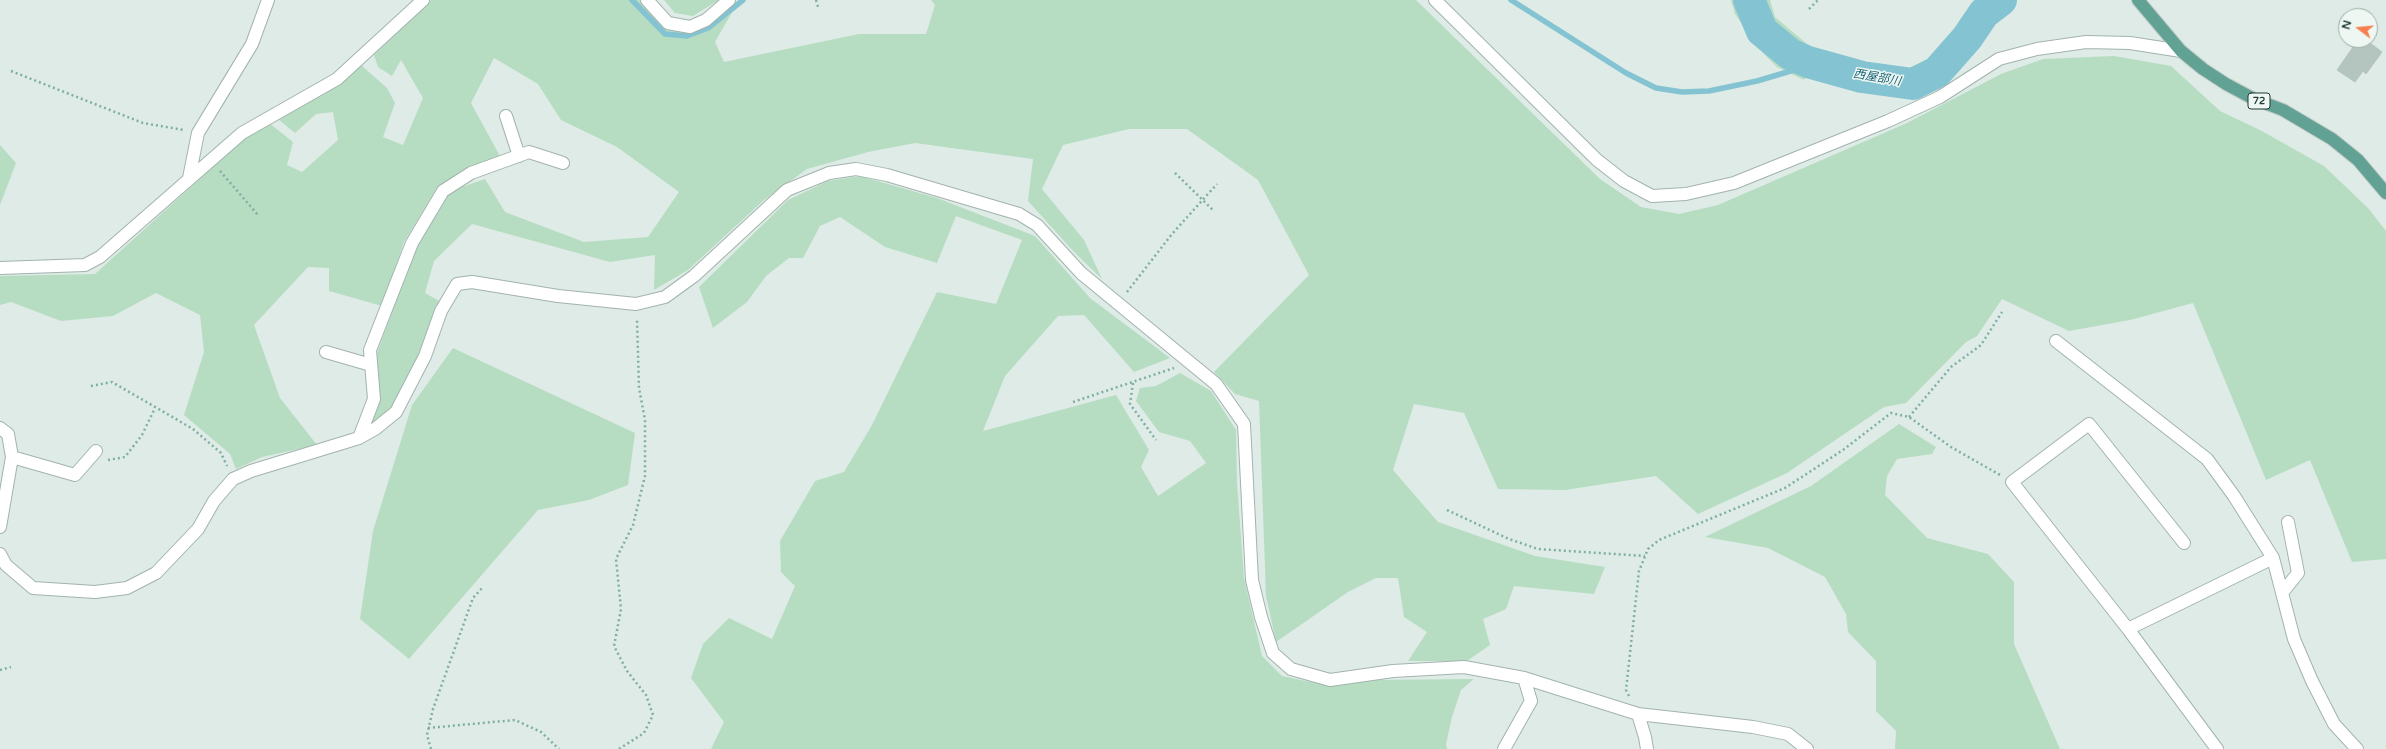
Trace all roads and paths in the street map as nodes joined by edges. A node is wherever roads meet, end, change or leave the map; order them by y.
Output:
1 (268, 0) edge
2 (423, 0) edge
3 (647, 0) edge
4 (729, 0) edge
5 (816, 0) edge
6 (1435, 0) edge
7 (1818, 0) edge
8 (2138, 0) edge
9 (818, 7) dead end
10 (1809, 9) dead end
11 (2181, 51) junction
12 (11, 72) dead end
13 (506, 116) dead end
14 (198, 133) junction
15 (519, 156) junction
16 (210, 160) junction
17 (563, 163) dead end
18 (1175, 173) dead end
19 (189, 178) junction
20 (1217, 184) dead end
21 (2386, 193) edge
22 (1204, 198) junction
23 (1214, 211) dead end
24 (258, 215) dead end
25 (0, 268) edge
26 (1118, 303) junction
27 (636, 304) junction
28 (2002, 312) dead end
29 (2056, 341) dead end
30 (326, 352) dead end
31 (1186, 359) junction
32 (371, 365) junction
33 (1133, 383) junction
34 (91, 386) dead end
35 (1073, 402) dead end
36 (155, 408) junction
37 (1909, 417) junction
38 (0, 428) edge
39 (359, 438) junction
40 (1156, 440) dead end
41 (96, 451) dead end
42 (12, 457) junction
43 (86, 464) junction
44 (233, 479) junction
45 (2012, 482) junction
46 (1447, 510) dead end
47 (2288, 522) dead end
48 (0, 527) edge
49 (2184, 543) dead end
50 (0, 554) edge
51 (1645, 556) junction
52 (2273, 558) junction
53 (483, 586) dead end
54 (2282, 593) junction
55 (2128, 629) junction
56 (11, 667) dead end
57 (0, 670) edge
58 (1524, 678) junction
59 (1638, 714) junction
60 (428, 728) junction
61 (431, 749) edge
62 (559, 749) edge
63 (619, 749) edge
64 (1504, 749) edge
65 (1647, 749) edge
66 (1807, 749) edge
67 (2217, 749) edge
68 (2357, 749) edge

1 - 14 street
2 - 16 street
3 - 4 street
5 - 9 path
6 - 11 street
7 - 10 path
8 - 11 main road, 72
11 - 21 main road, 72
12 - 14 path
13 - 15 street
14 - 19 street
15 - 17 street
15 - 32 street
16 - 19 street
16 - 24 path
18 - 22 path
19 - 25 street
20 - 22 path
22 - 23 path
22 - 26 path
26 - 27 street
26 - 31 street
27 - 39 street
27 - 63 path
28 - 37 path
29 - 52 street
30 - 32 street
31 - 33 path
31 - 58 street
32 - 39 street
33 - 35 path
33 - 40 path
34 - 36 path
36 - 43 path
36 - 44 path
37 - 45 path
37 - 51 path
38 - 42 street
39 - 44 street
41 - 43 street
42 - 43 street
42 - 48 street
44 - 50 street
45 - 49 street
45 - 55 street
46 - 51 path
47 - 54 street
51 - 59 path
52 - 54 street
52 - 55 street
53 - 60 path
54 - 68 street
55 - 67 street
56 - 57 path
58 - 59 street
58 - 64 street
59 - 65 street
59 - 66 street
60 - 61 path
60 - 62 path

